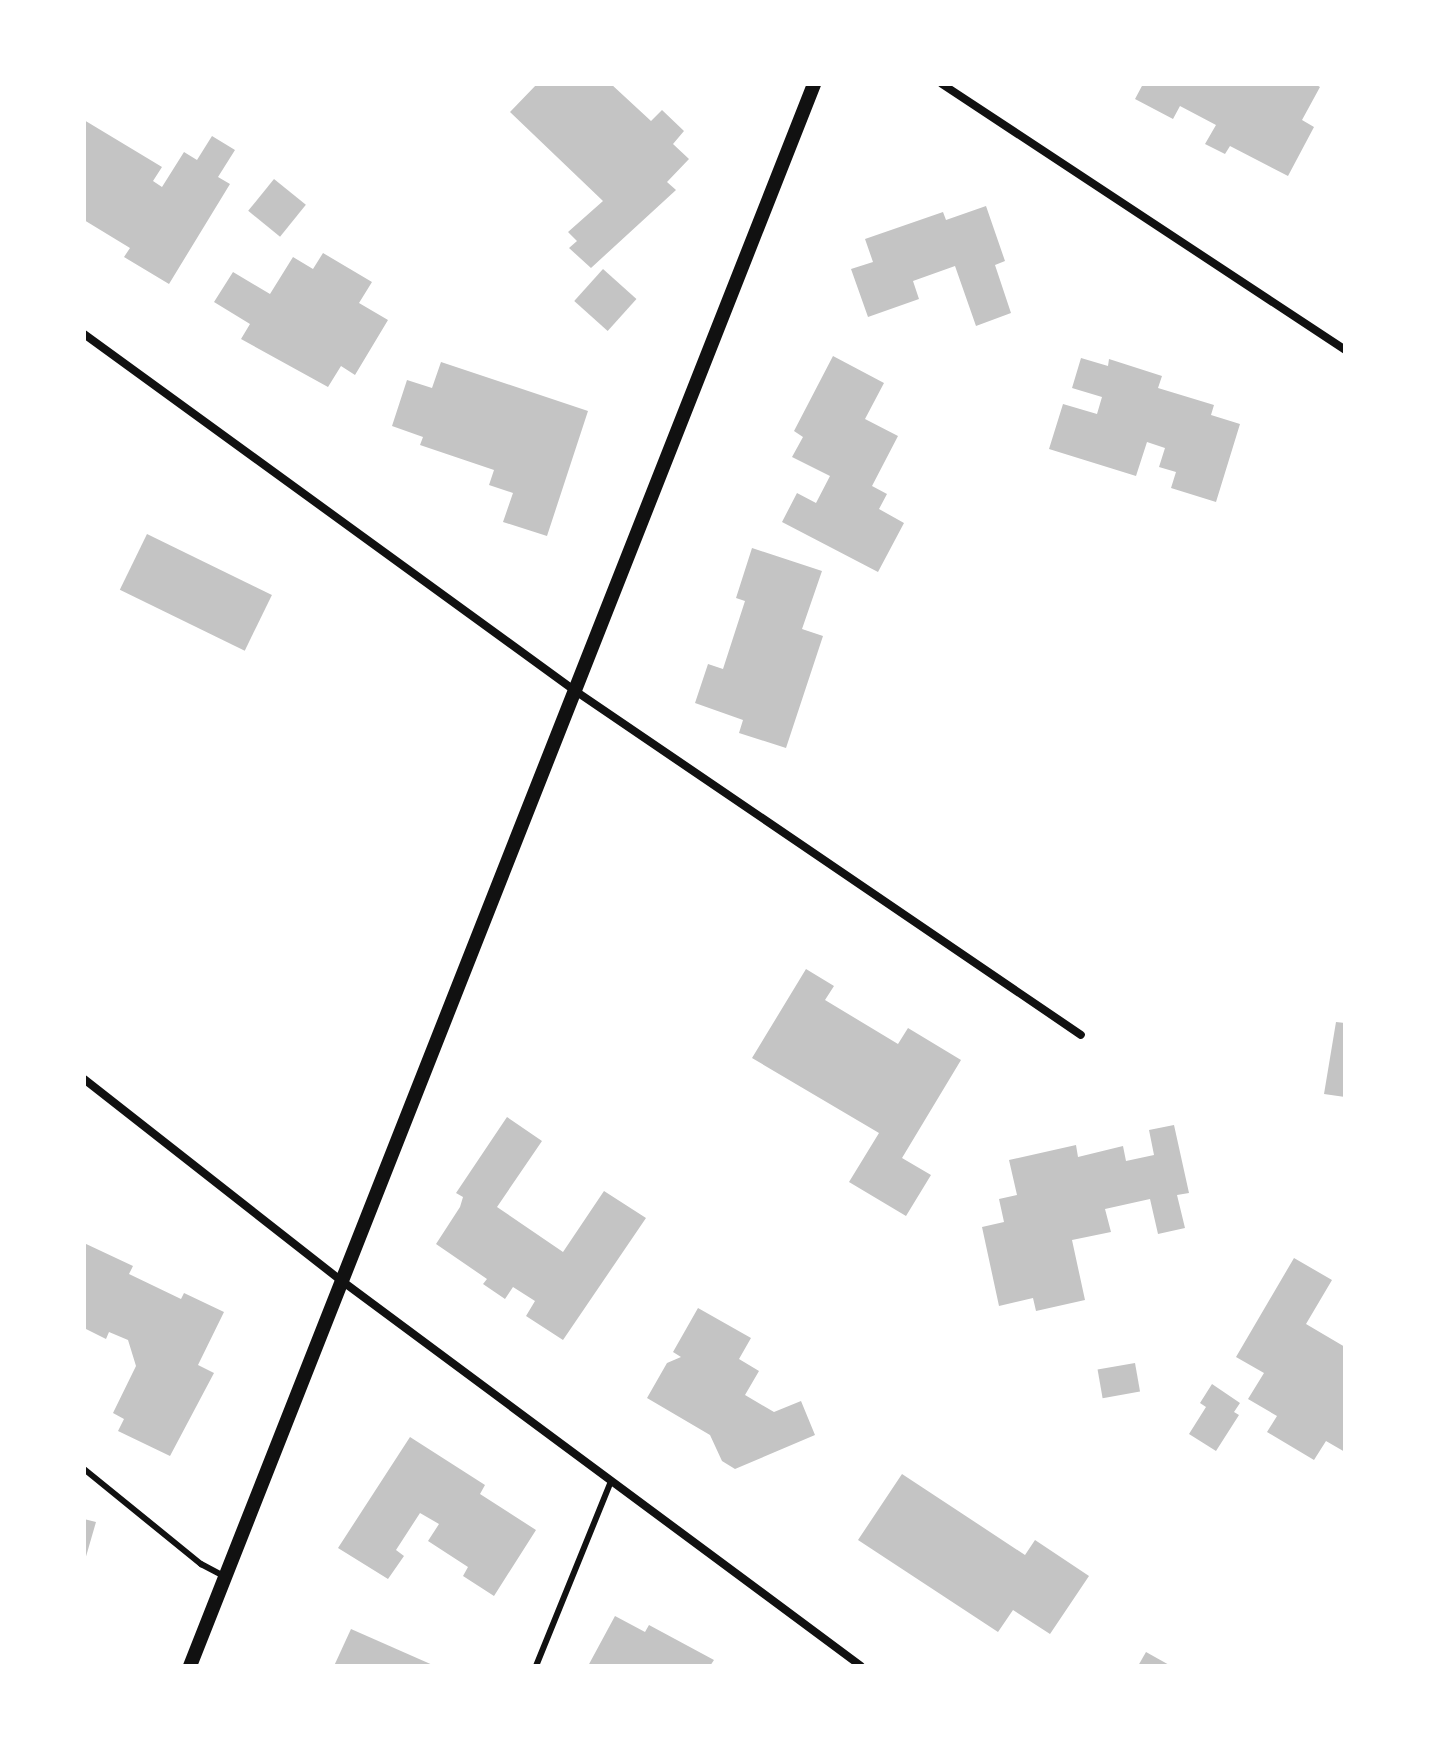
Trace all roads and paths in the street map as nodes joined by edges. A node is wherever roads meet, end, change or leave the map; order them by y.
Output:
1 (814, 84) edge
2 (942, 84) edge
3 (84, 334) edge
4 (1345, 350) edge
5 (574, 690) junction
6 (1081, 1035) dead end
7 (84, 1079) edge
8 (342, 1281) junction
9 (84, 1469) edge
10 (611, 1481) junction
11 (225, 1577) junction
12 (190, 1666) edge
13 (536, 1666) edge
14 (861, 1666) edge

1 - 5 street
2 - 4 street
3 - 5 street
5 - 6 street
5 - 8 street
7 - 8 street
8 - 10 street
8 - 11 street
9 - 11 lane
10 - 13 lane
10 - 14 street
11 - 12 street

